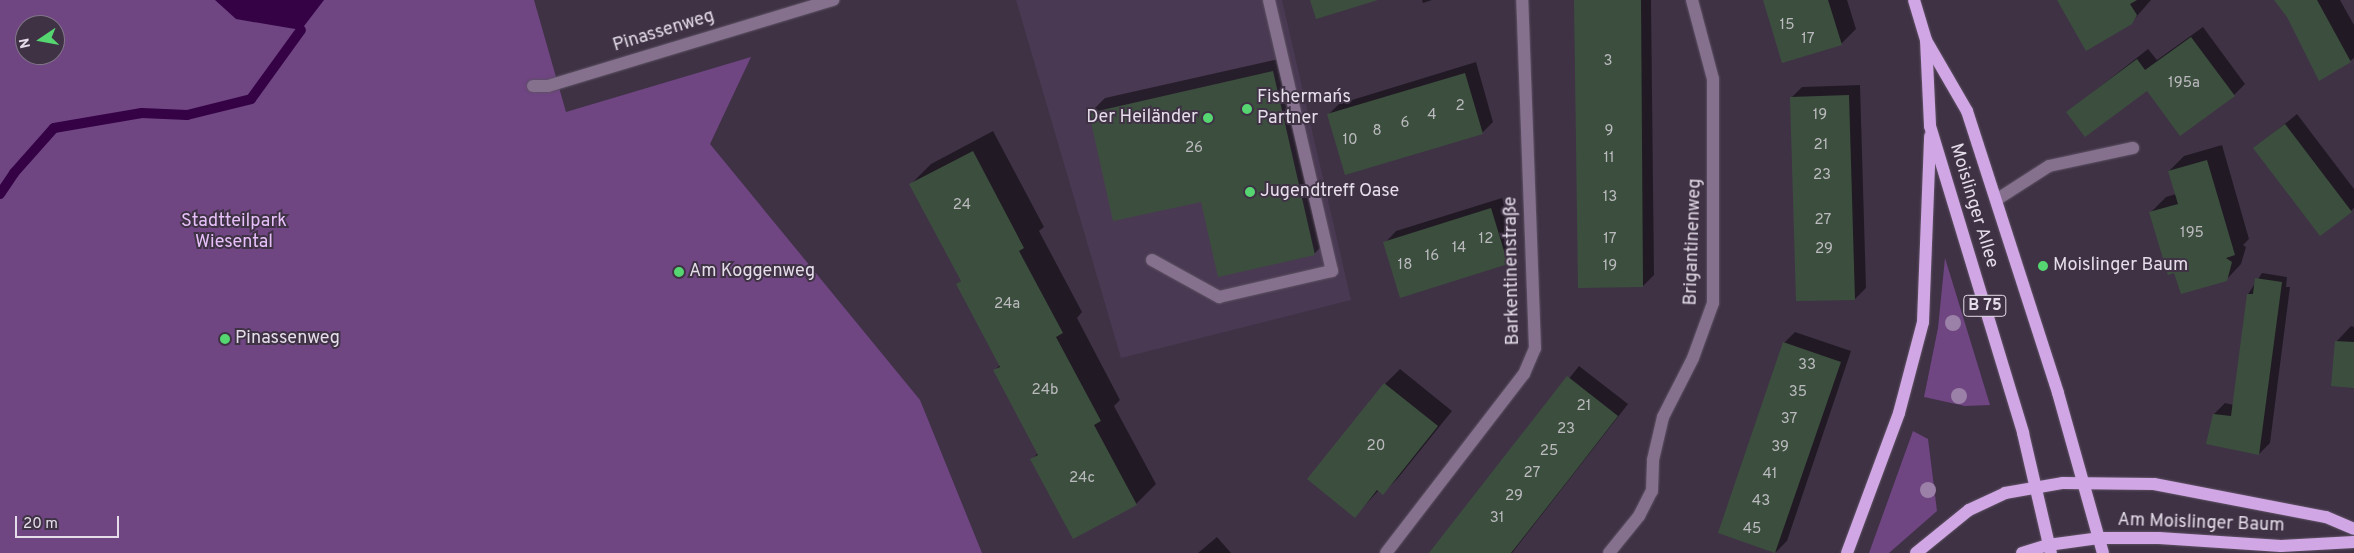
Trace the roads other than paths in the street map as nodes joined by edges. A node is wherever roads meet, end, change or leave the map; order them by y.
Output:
1 (834, 0) edge
2 (1269, 0) edge
3 (1522, 0) edge
4 (1692, 0) edge
5 (1914, 0) edge
6 (1926, 40) junction
7 (533, 86) dead end
8 (1930, 126) junction
9 (2132, 148) dead end
10 (1996, 200) junction
11 (1152, 260) dead end
12 (2083, 483) junction
13 (2035, 486) junction
14 (2354, 529) edge
15 (2099, 538) junction
16 (2354, 542) edge
17 (2049, 549) edge
18 (1386, 553) edge
19 (1610, 553) edge
20 (1847, 553) edge
21 (1916, 553) edge
22 (2022, 553) edge
23 (2103, 553) edge

1 - 7 street, Pinassenweg
2 - 11 street
3 - 18 street, Barkentinenstraße
4 - 19 street, Brigantinenweg
5 - 6 main road, Moislinger Allee / B 75
6 - 8 main road, Moislinger Allee / B 75
6 - 10 main road, Moislinger Allee / B 75
8 - 13 main road, Moislinger Allee / B 75
8 - 20 main road
9 - 10 street
10 - 12 main road, Moislinger Allee / B 75
12 - 13 main road, Am Moislinger Baum
12 - 14 main road, Am Moislinger Baum
12 - 15 main road, B 75
13 - 17 main road, Moislinger Allee / B 75
13 - 21 main road, Am Moislinger Baum
15 - 16 main road, Am Moislinger Baum
15 - 17 main road, Am Moislinger Baum
15 - 23 main road, B 75
17 - 22 main road, Am Moislinger Baum

